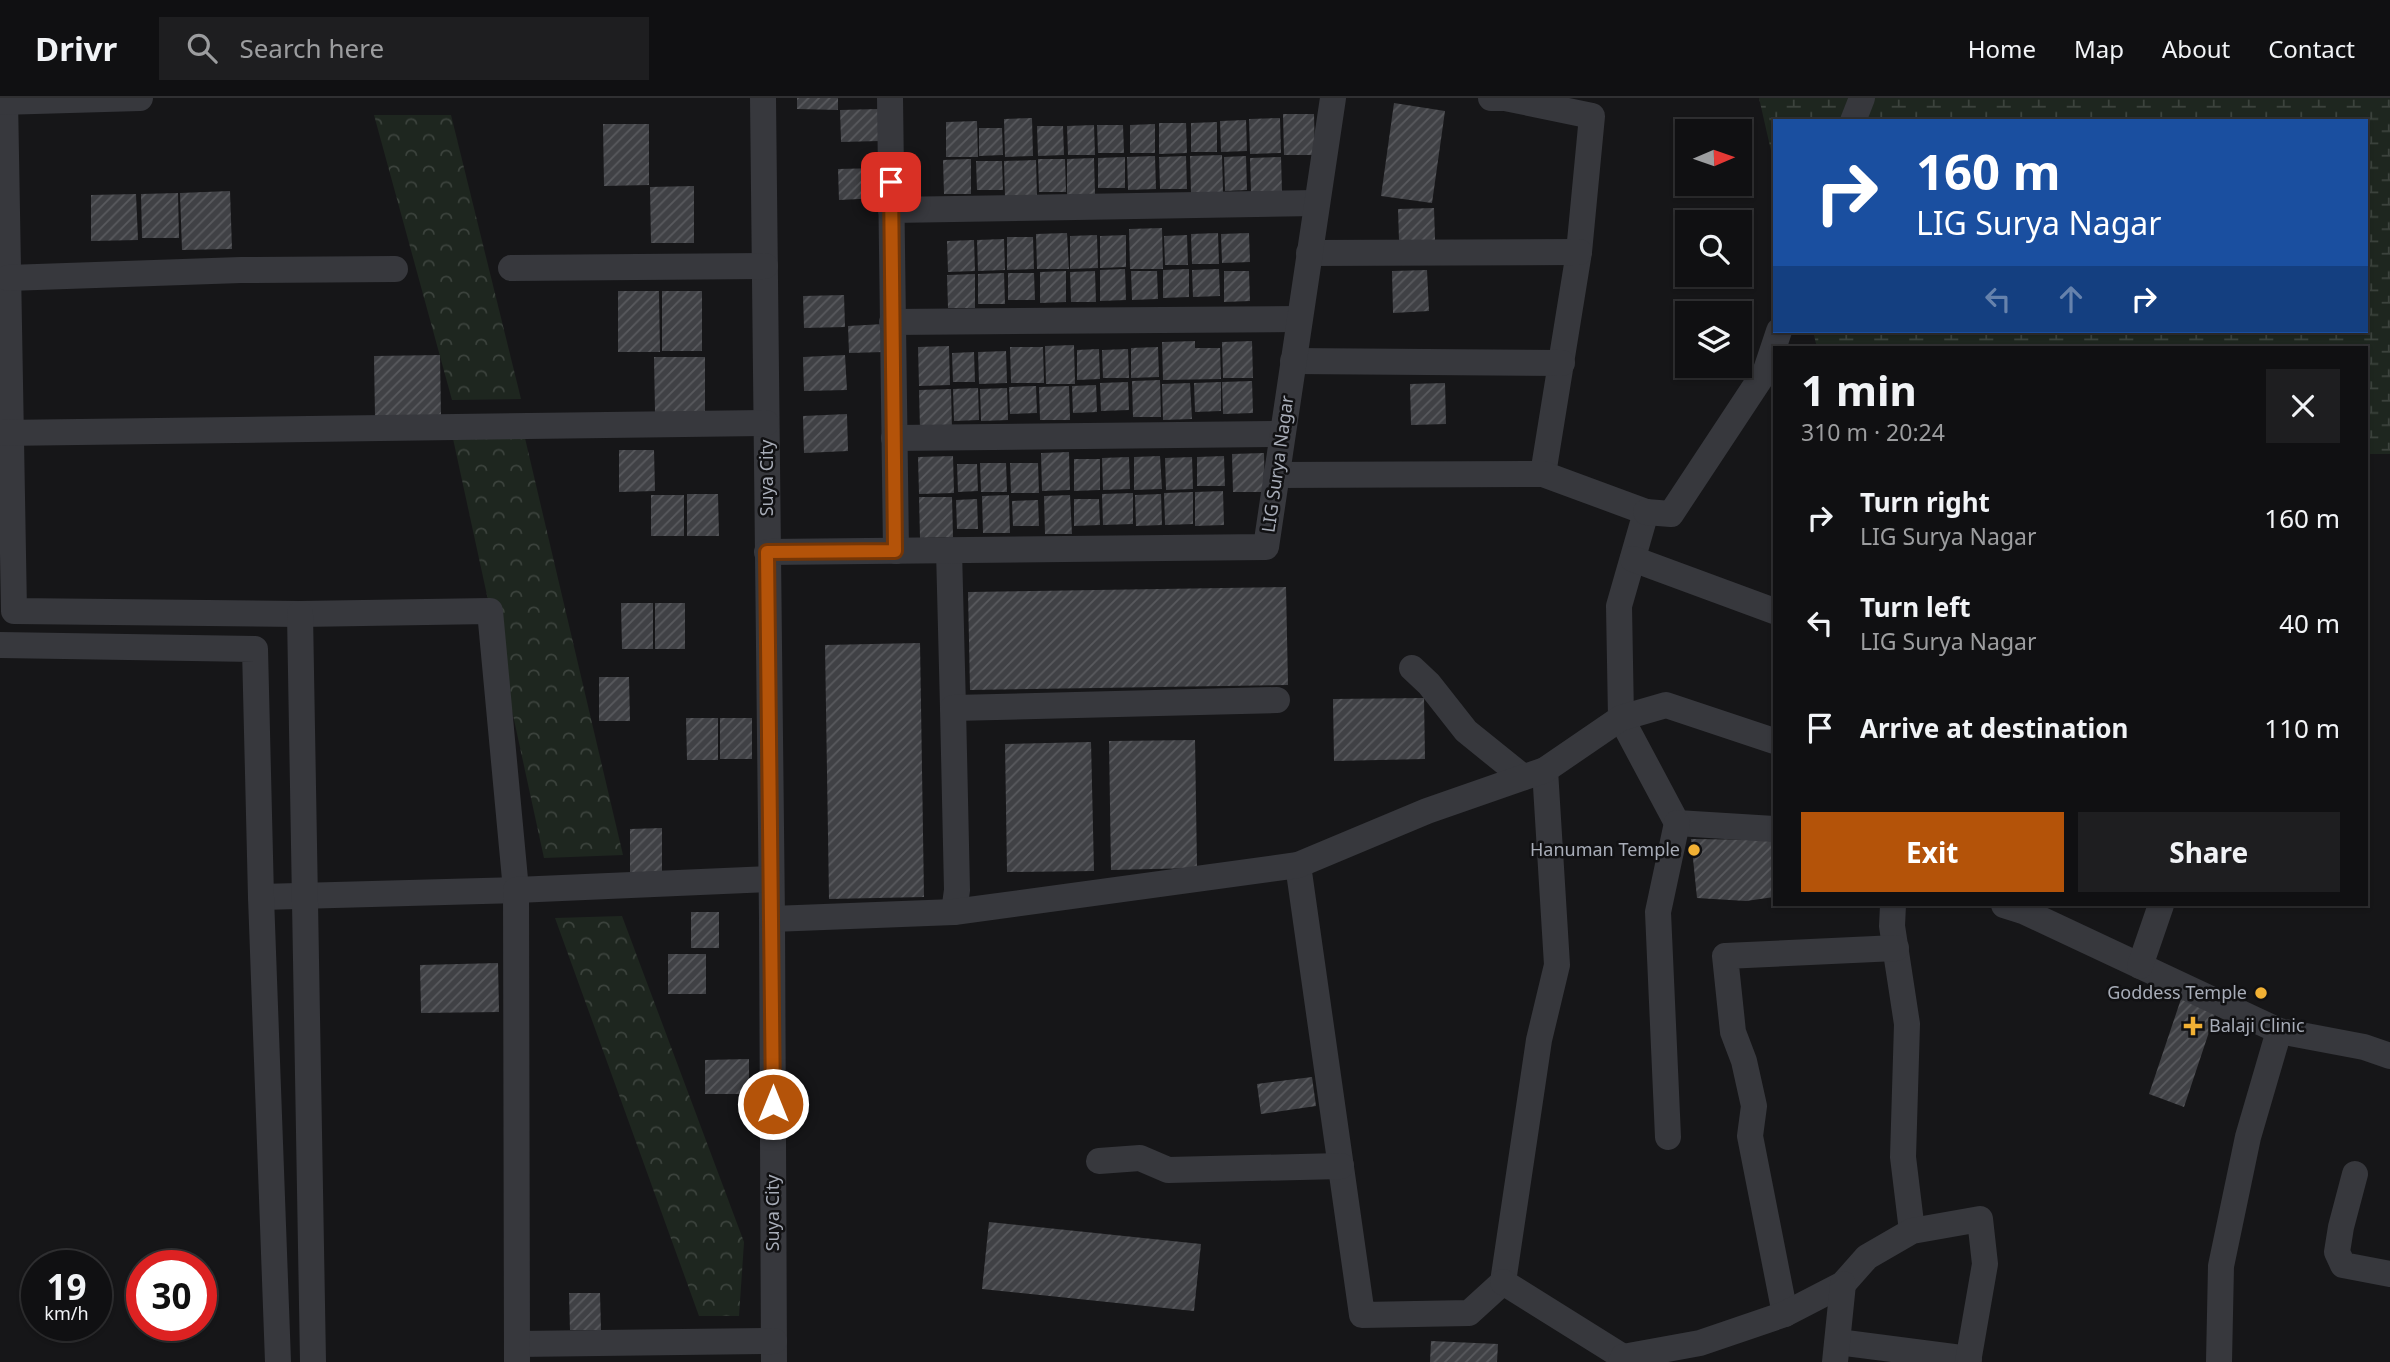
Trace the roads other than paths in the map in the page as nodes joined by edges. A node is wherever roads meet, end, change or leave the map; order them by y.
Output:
1 (139, 98) edge
2 (763, 98) edge
3 (890, 98) edge
4 (1333, 98) edge
5 (1491, 98) edge
6 (1862, 98) edge
7 (3, 101) edge
8 (1854, 119) edge
9 (1316, 203) junction
10 (891, 210) junction
11 (1579, 252) junction
12 (1309, 253) junction
13 (765, 265) junction
14 (511, 268) dead end
15 (395, 269) dead end
16 (8, 278) junction
17 (1299, 319) junction
18 (892, 321) junction
19 (1773, 350) edge
20 (1293, 361) junction
21 (1562, 363) junction
22 (766, 423) junction
23 (5, 433) edge
24 (1282, 434) junction
25 (894, 438) junction
26 (1543, 474) junction
27 (1276, 475) junction
28 (1646, 512) junction
29 (949, 550) junction
30 (895, 551) junction
31 (767, 552) junction
32 (1633, 559) junction
33 (7, 611) edge
34 (1773, 611) edge
35 (300, 614) junction
36 (7, 645) edge
37 (1412, 668) dead end
38 (1277, 700) dead end
39 (953, 708) junction
40 (1621, 718) junction
41 (1773, 741) edge
42 (1534, 774) junction
43 (1677, 823) junction
44 (1773, 829) edge
45 (1298, 864) junction
46 (770, 878) junction
47 (516, 890) junction
48 (304, 896) junction
49 (261, 897) junction
50 (1893, 906) edge
51 (2007, 906) edge
52 (2161, 906) edge
53 (954, 912) junction
54 (772, 919) junction
55 (1896, 947) junction
56 (2140, 966) junction
57 (2279, 1031) junction
58 (2390, 1056) edge
59 (1668, 1137) dead end
60 (1099, 1161) dead end
61 (1341, 1166) junction
62 (2356, 1174) dead end
63 (1912, 1231) junction
64 (2390, 1274) edge
65 (1503, 1282) junction
66 (1843, 1284) junction
67 (1785, 1314) junction
68 (774, 1352) edge
69 (1837, 1352) edge
70 (517, 1353) edge
71 (1622, 1360) edge
72 (1968, 1360) edge
73 (278, 1362) edge
74 (313, 1362) edge
75 (2219, 1362) edge

1 - 7 street
2 - 13 street, Suya City
3 - 10 street
4 - 9 street, LIG Surya Nagar
5 - 11 street
6 - 8 street
7 - 16 street
9 - 10 street
9 - 12 street, LIG Surya Nagar
10 - 18 street
11 - 12 street
11 - 21 street
12 - 17 street, LIG Surya Nagar
13 - 14 street
13 - 22 street, Suya City
15 - 16 street
16 - 23 street
17 - 18 street
17 - 20 street, LIG Surya Nagar
18 - 25 street
19 - 28 street
20 - 21 street
20 - 24 street, LIG Surya Nagar
21 - 26 street
22 - 23 street
22 - 31 street, Suya City
23 - 33 street
24 - 25 street
24 - 27 street, LIG Surya Nagar
25 - 30 street
26 - 27 street
26 - 28 street
27 - 29 street, LIG Surya Nagar
28 - 32 street
29 - 30 street, LIG Surya Nagar
29 - 39 street
30 - 31 street, LIG Surya Nagar
31 - 46 street, Suya City
32 - 34 street
32 - 40 street
33 - 35 street
33 - 36 street
35 - 47 street
35 - 48 street
36 - 49 street
37 - 42 street
38 - 39 street
39 - 53 street
40 - 41 street
40 - 42 street
40 - 43 street
42 - 45 street
42 - 65 street
43 - 44 street
43 - 59 street
45 - 53 street
45 - 61 street
46 - 47 street
46 - 54 street, Suya City
47 - 48 street
47 - 70 street
48 - 49 street
48 - 74 street
49 - 73 street
50 - 55 street
51 - 56 street
52 - 56 street
53 - 54 street
54 - 68 street, Suya City
55 - 63 street
55 - 67 street
56 - 57 street
57 - 58 street
57 - 75 street
60 - 61 street
61 - 65 street
62 - 64 street
63 - 66 street
63 - 72 street
65 - 71 street
66 - 67 street
66 - 69 street
67 - 71 street
68 - 70 street
69 - 72 street

